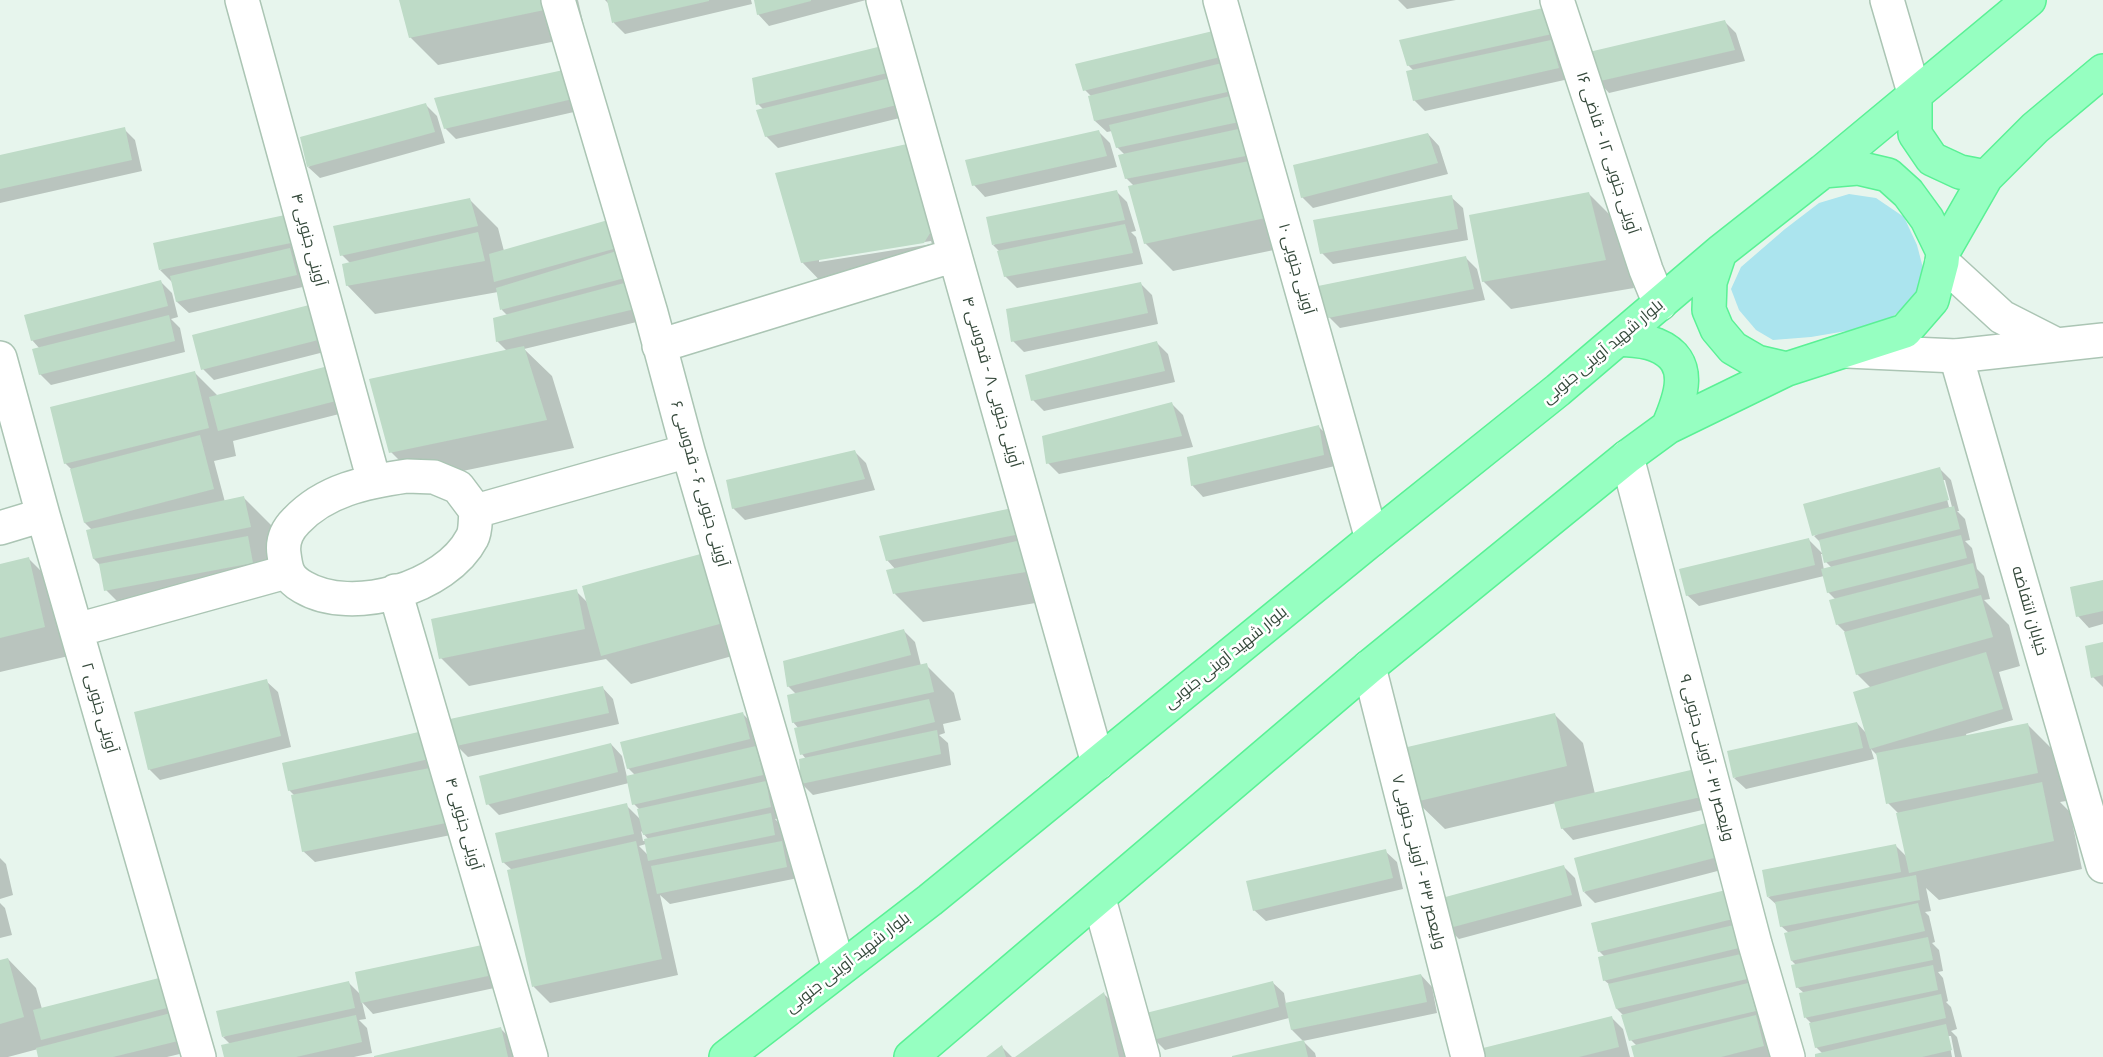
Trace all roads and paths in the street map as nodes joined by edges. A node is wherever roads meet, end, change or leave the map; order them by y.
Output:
1 (242, 0) edge
2 (558, 0) edge
3 (1220, 0) edge
4 (1557, 0) edge
5 (1887, 0) edge
6 (2029, 0) edge
7 (890, 1) edge
8 (2103, 71) edge
9 (1915, 96) junction
10 (1823, 171) junction
11 (1986, 177) junction
12 (1720, 252) junction
13 (955, 255) junction
14 (1942, 257) junction
15 (1660, 304) junction
16 (1618, 339) junction
17 (2103, 340) edge
18 (2057, 345) junction
19 (659, 346) junction
20 (1847, 351) junction
21 (1956, 356) junction
22 (0, 358) edge
23 (1787, 369) junction
24 (1668, 427) junction
25 (688, 451) junction
26 (1627, 457) junction
27 (375, 481) junction
28 (476, 511) junction
29 (43, 515) junction
30 (0, 528) edge
31 (1372, 539) junction
32 (286, 572) junction
33 (395, 591) junction
34 (77, 630) junction
35 (1369, 667) junction
36 (1098, 763) junction
37 (2103, 866) edge
38 (1099, 899) junction
39 (839, 969) junction
40 (727, 1056) edge
41 (199, 1057) edge
42 (531, 1057) edge
43 (763, 1057) edge
44 (911, 1057) edge
45 (1143, 1057) edge
46 (1468, 1057) edge
47 (1788, 1057) edge

1 - 27 street, آوینی جنوبی ۴
2 - 19 street, آوینی جنوبی ۶ - قدوسی ۶
3 - 31 street, آوینی جنوبی ۱۰
4 - 15 street, آوینی جنوبی ۱۲ - قاضی ۱۶
5 - 9 street
6 - 9 main road
7 - 13 street, آوینی جنوبی ۸ - قدوسی ۴
8 - 11 main road
9 - 10 main road
9 - 11 main road
10 - 12 main road
10 - 14 main road
11 - 14 main road
12 - 15 main road, بلوار شهید آوینی جنوبی
12 - 23 main road
13 - 19 street
13 - 36 street, آوینی جنوبی ۸ - قدوسی ۴
14 - 18 street
14 - 20 main road
15 - 16 main road, بلوار شهید آوینی جنوبی
16 - 24 main road
16 - 31 main road, بلوار شهید آوینی جنوبی
17 - 18 street
18 - 21 street
19 - 25 street, آوینی جنوبی ۶ - قدوسی ۶
20 - 21 street
20 - 23 main road
21 - 37 street, خیابان انتفاضه
22 - 29 street, آوینی جنوبی ۲
23 - 24 main road
24 - 26 main road
25 - 28 street
25 - 39 street, آوینی جنوبی ۶ - قدوسی ۶
26 - 35 main road
26 - 47 street, ولیعصر ۳۱ - آوینی جنوبی ۹
27 - 28 street
27 - 32 street
28 - 33 street
29 - 30 street
29 - 34 street, آوینی جنوبی ۲
31 - 36 main road, بلوار شهید آوینی جنوبی
32 - 33 street
32 - 34 street
33 - 42 street, آوینی جنوبی ۴
34 - 41 street, آوینی جنوبی ۲
35 - 38 main road
35 - 46 street, ولیعصر ۳۳ - آوینی جنوبی ۷
36 - 39 main road, بلوار شهید آوینی جنوبی
38 - 44 main road
38 - 45 street
39 - 40 main road, بلوار شهید آوینی جنوبی
40 - 43 main road

